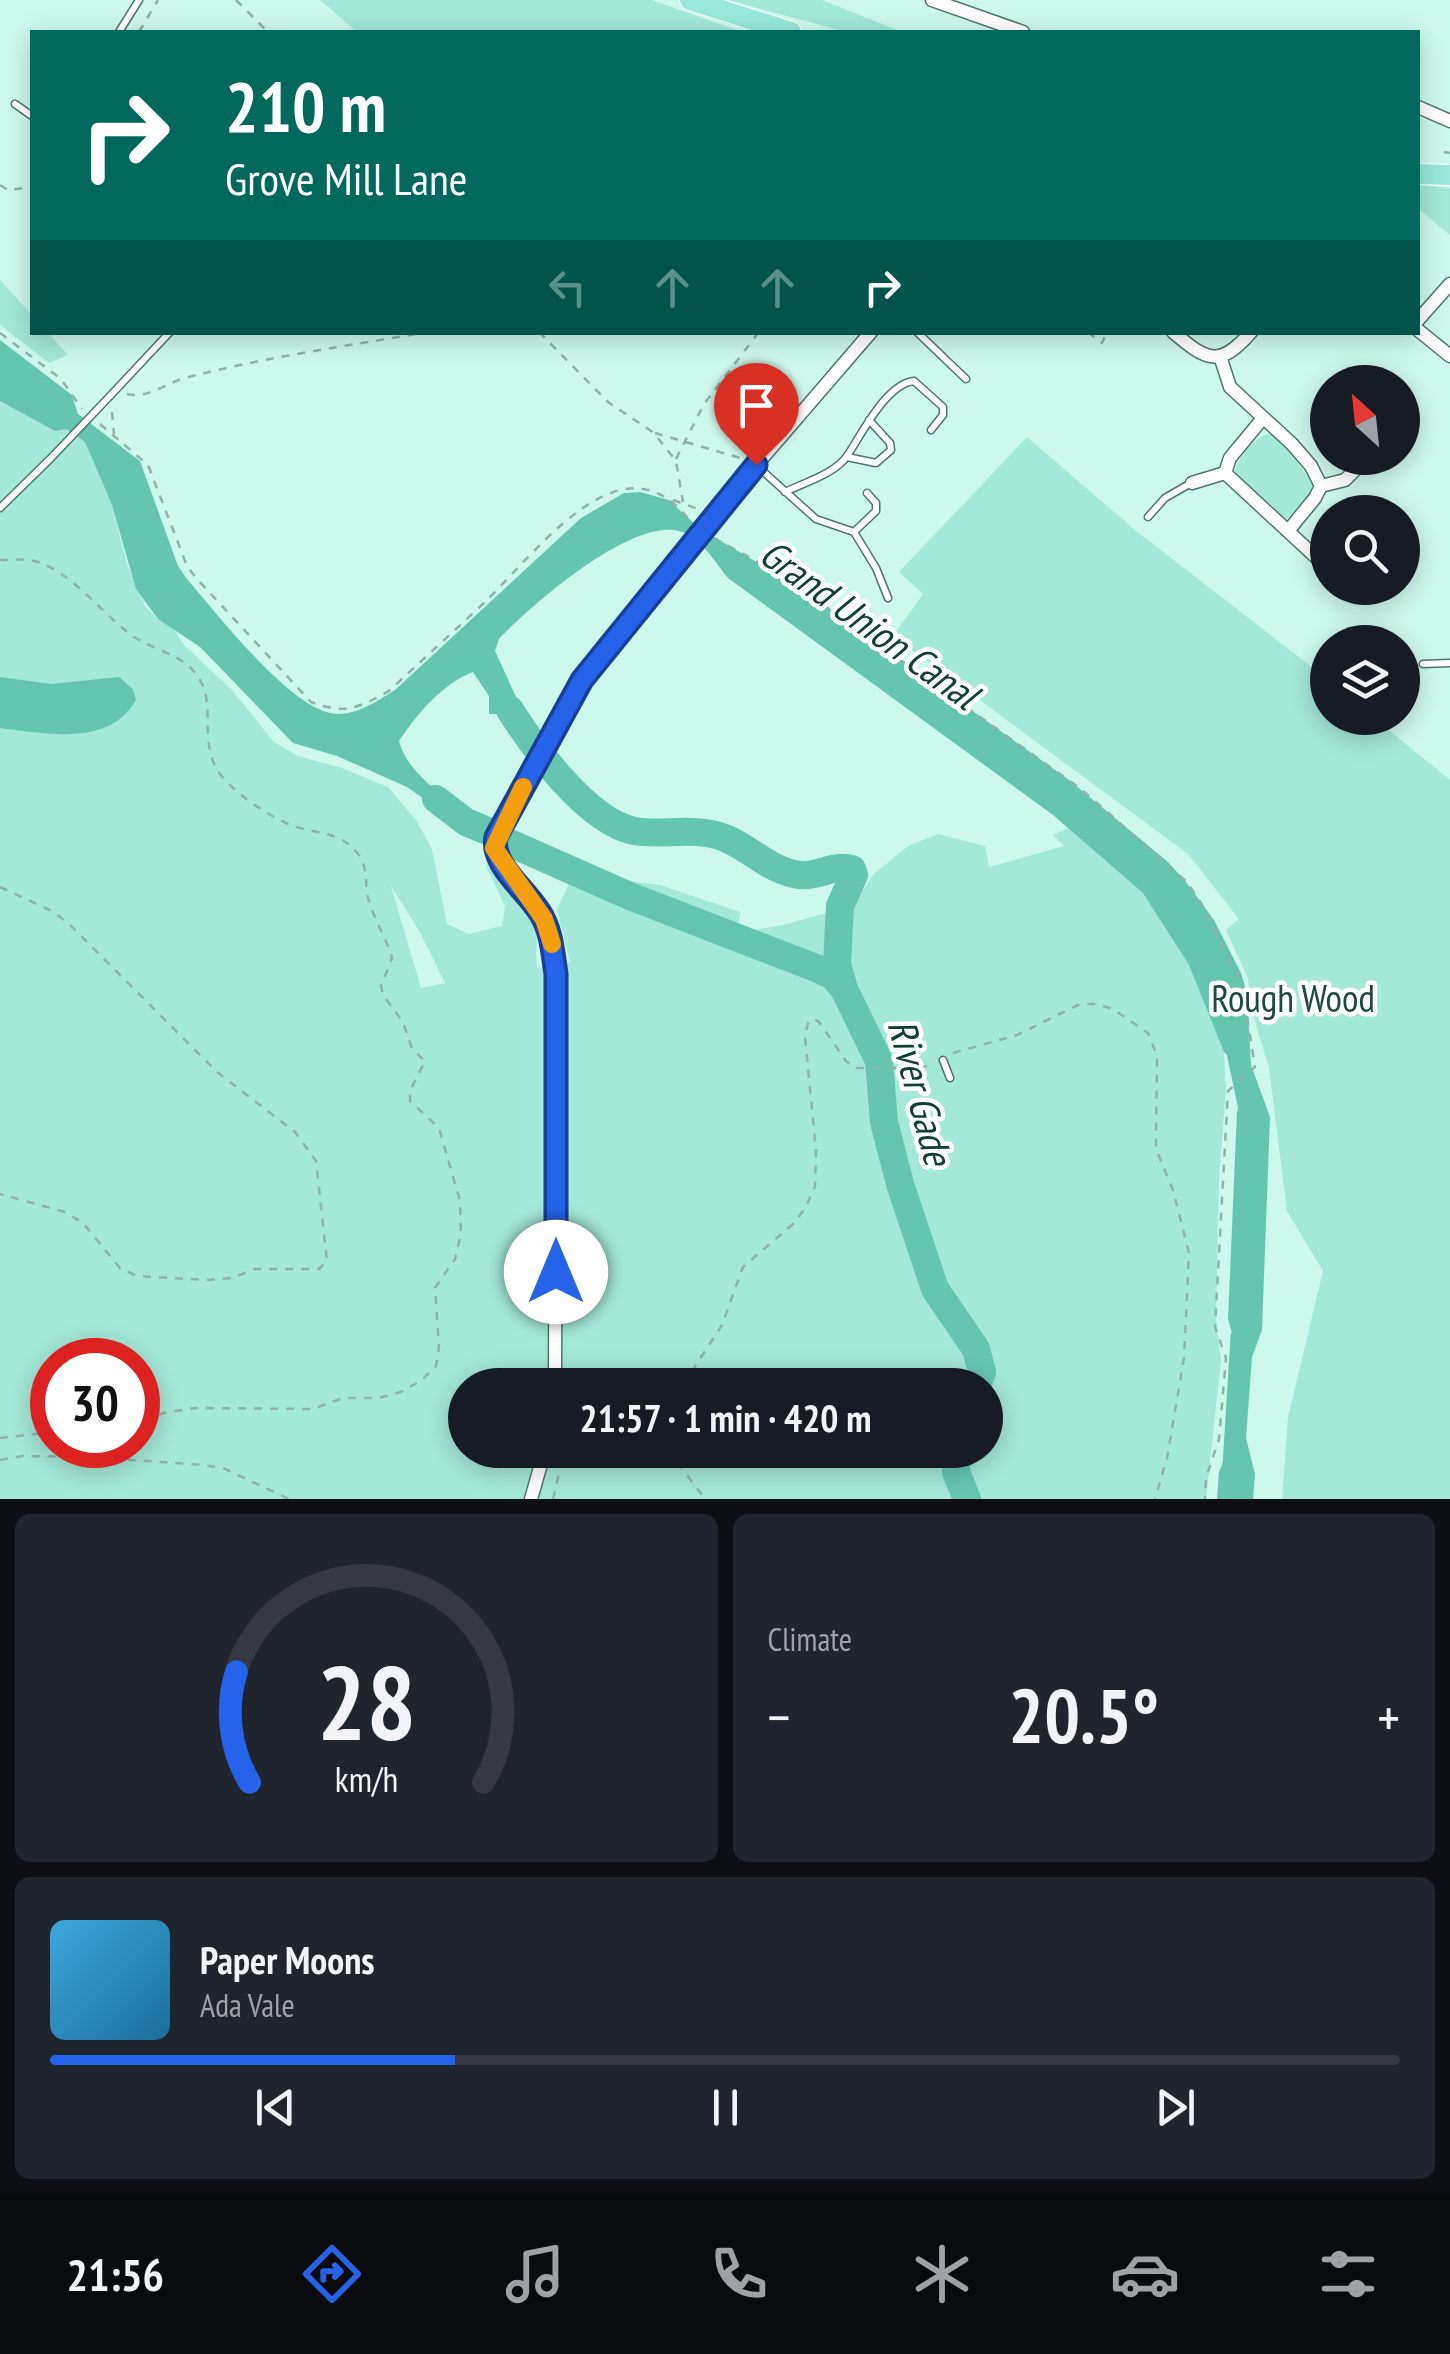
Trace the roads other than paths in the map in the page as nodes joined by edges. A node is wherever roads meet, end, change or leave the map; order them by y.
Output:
1 (139, 0) edge
2 (690, 0) edge
3 (932, 0) edge
4 (120, 30) edge
5 (785, 30) edge
6 (1018, 30) edge
7 (15, 104) dead end
8 (1420, 108) edge
9 (30, 115) edge
10 (1450, 121) edge
11 (1420, 174) edge
12 (1450, 175) edge
13 (1450, 284) edge
14 (1420, 318) edge
15 (1420, 332) edge
16 (167, 335) edge
17 (868, 335) edge
18 (920, 335) edge
19 (1177, 335) edge
20 (1248, 335) edge
21 (1220, 356) junction
22 (1450, 356) edge
23 (966, 379) dead end
24 (1263, 418) junction
25 (869, 420) junction
26 (931, 430) dead end
27 (847, 457) junction
28 (756, 465) junction
29 (1225, 473) junction
30 (1350, 475) edge
31 (1192, 483) joint
32 (1321, 486) junction
33 (785, 492) junction
34 (867, 494) dead end
35 (0, 508) edge
36 (1148, 518) dead end
37 (1288, 531) junction
38 (854, 532) junction
39 (1310, 551) edge
40 (888, 598) dead end
41 (1450, 663) edge
42 (1423, 664) dead end
43 (943, 1060) road end
44 (950, 1078) dead end
45 (555, 1368) edge
46 (540, 1468) edge
47 (531, 1499) edge

1 - 4 lane
2 - 5 main road
3 - 6 street
7 - 9 lane
8 - 10 street
11 - 12 main road
13 - 14 street
15 - 22 street
16 - 35 lane, bridge
17 - 28 street
18 - 23 lane
19 - 21 street
20 - 21 street
21 - 24 street
24 - 29 street
24 - 32 street
25 - 26 lane
25 - 27 lane
25 - 27 lane
27 - 33 lane
28 - 33 lane
28 - 45 street, bridge
29 - 31 street
29 - 37 street
30 - 32 street
31 - 36 lane
32 - 37 street
33 - 38 lane
34 - 38 lane
37 - 39 street
38 - 40 lane
41 - 42 lane
43 - 44 lane
46 - 47 street

